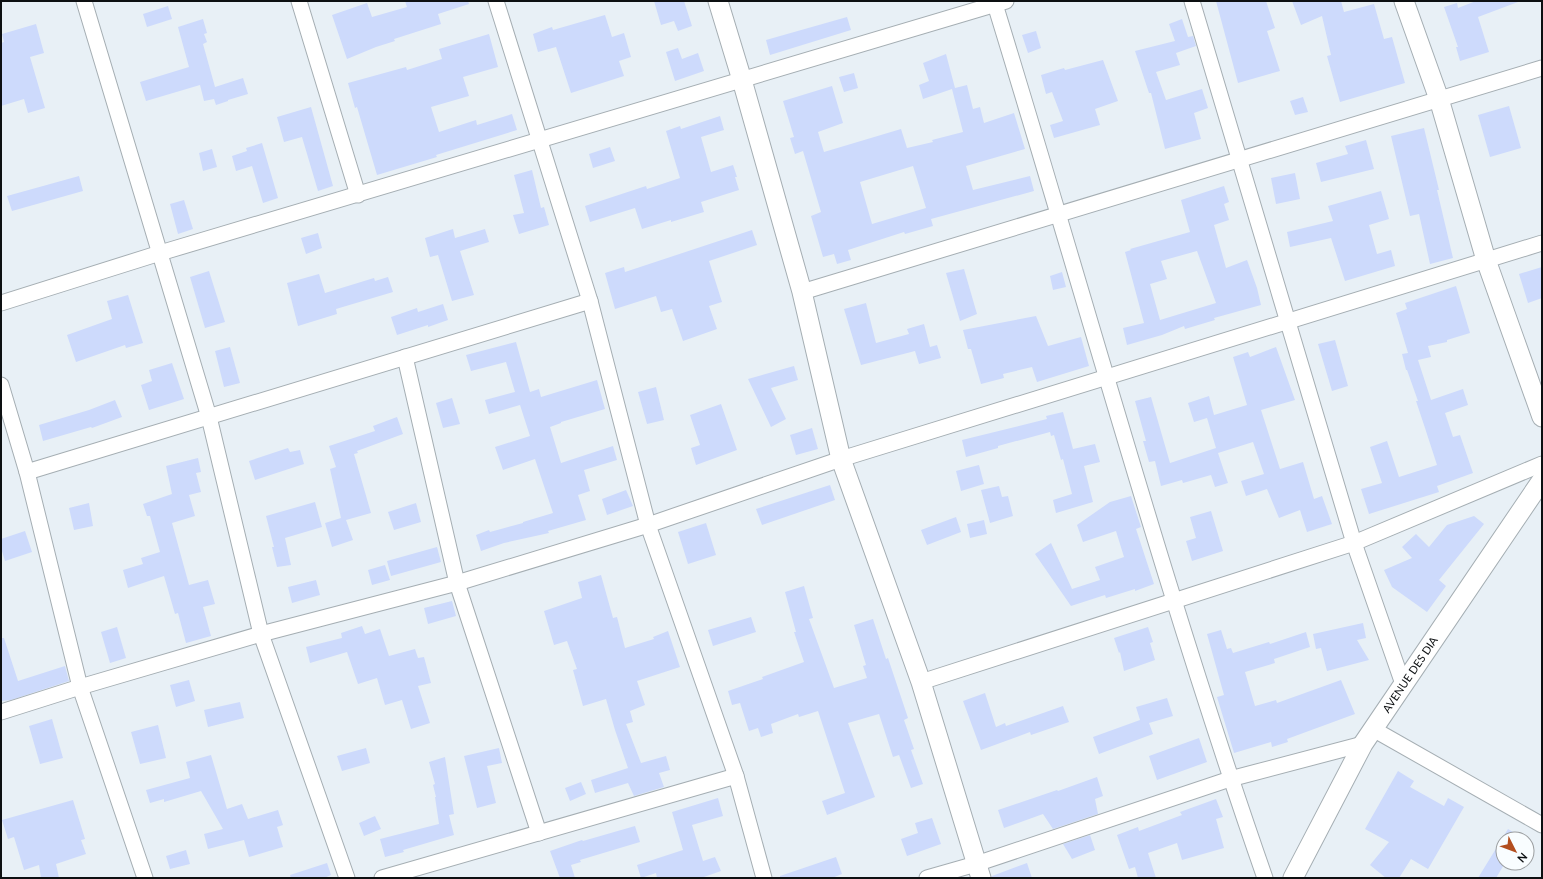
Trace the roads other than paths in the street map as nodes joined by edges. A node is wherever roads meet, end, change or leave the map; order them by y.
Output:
1 (84, 1) edge
2 (299, 1) edge
3 (496, 1) edge
4 (718, 1) edge
5 (1192, 1) edge
6 (1404, 1) edge
7 (999, 2) edge
8 (1542, 68) edge
9 (742, 80) junction
10 (1439, 99) junction
11 (540, 140) junction
12 (1239, 160) junction
13 (358, 194) junction
14 (1059, 214) junction
15 (1542, 243) edge
16 (160, 253) junction
17 (1486, 260) junction
18 (802, 292) junction
19 (590, 301) junction
20 (1, 303) edge
21 (1288, 322) junction
22 (405, 358) junction
23 (1105, 377) junction
24 (1, 385) edge
25 (209, 417) junction
26 (1542, 417) edge
27 (841, 459) junction
28 (1542, 464) edge
29 (27, 472) junction
30 (1542, 480) edge
31 (648, 525) junction
32 (1354, 543) junction
33 (457, 583) junction
34 (1174, 601) junction
35 (261, 634) junction
36 (921, 682) junction
37 (1403, 684) junction
38 (80, 687) junction
39 (1, 712) edge
40 (1368, 736) junction
41 (736, 776) junction
42 (1230, 779) junction
43 (1542, 825) edge
44 (539, 833) junction
45 (978, 871) edge
46 (145, 878) edge
47 (347, 878) edge
48 (382, 878) edge
49 (764, 878) edge
50 (927, 878) edge
51 (1265, 878) edge
52 (1293, 878) edge

1 - 16 street
2 - 13 street
3 - 11 street
4 - 9 street
5 - 12 street
6 - 10 street
7 - 9 street
7 - 14 street
8 - 10 street
9 - 11 street
9 - 18 street
10 - 12 street
10 - 17 street
11 - 13 street
11 - 19 street
12 - 14 street
12 - 21 street
13 - 16 street
14 - 18 street
14 - 23 street
15 - 17 street
16 - 20 street
16 - 25 street
17 - 21 street
17 - 26 street
18 - 27 street
19 - 22 street
19 - 31 street
21 - 23 street
21 - 32 street
22 - 25 street
22 - 33 street
23 - 27 street
23 - 34 street
24 - 29 street
25 - 29 street
25 - 35 street
27 - 31 street
27 - 36 street
28 - 32 street
29 - 38 street
30 - 37 street, AVENUE DES DIA
31 - 33 street
31 - 41 street
32 - 34 street
32 - 37 street
33 - 35 street
33 - 44 street
34 - 36 street
34 - 42 street
35 - 38 street
35 - 47 street
36 - 45 street
37 - 40 street, AVENUE DES DIA
38 - 39 street
38 - 46 street
40 - 42 street
40 - 43 street
40 - 52 street, AVENUE DES DIA
41 - 44 street
41 - 49 street
42 - 45 street
42 - 51 street
44 - 48 street
45 - 50 street

